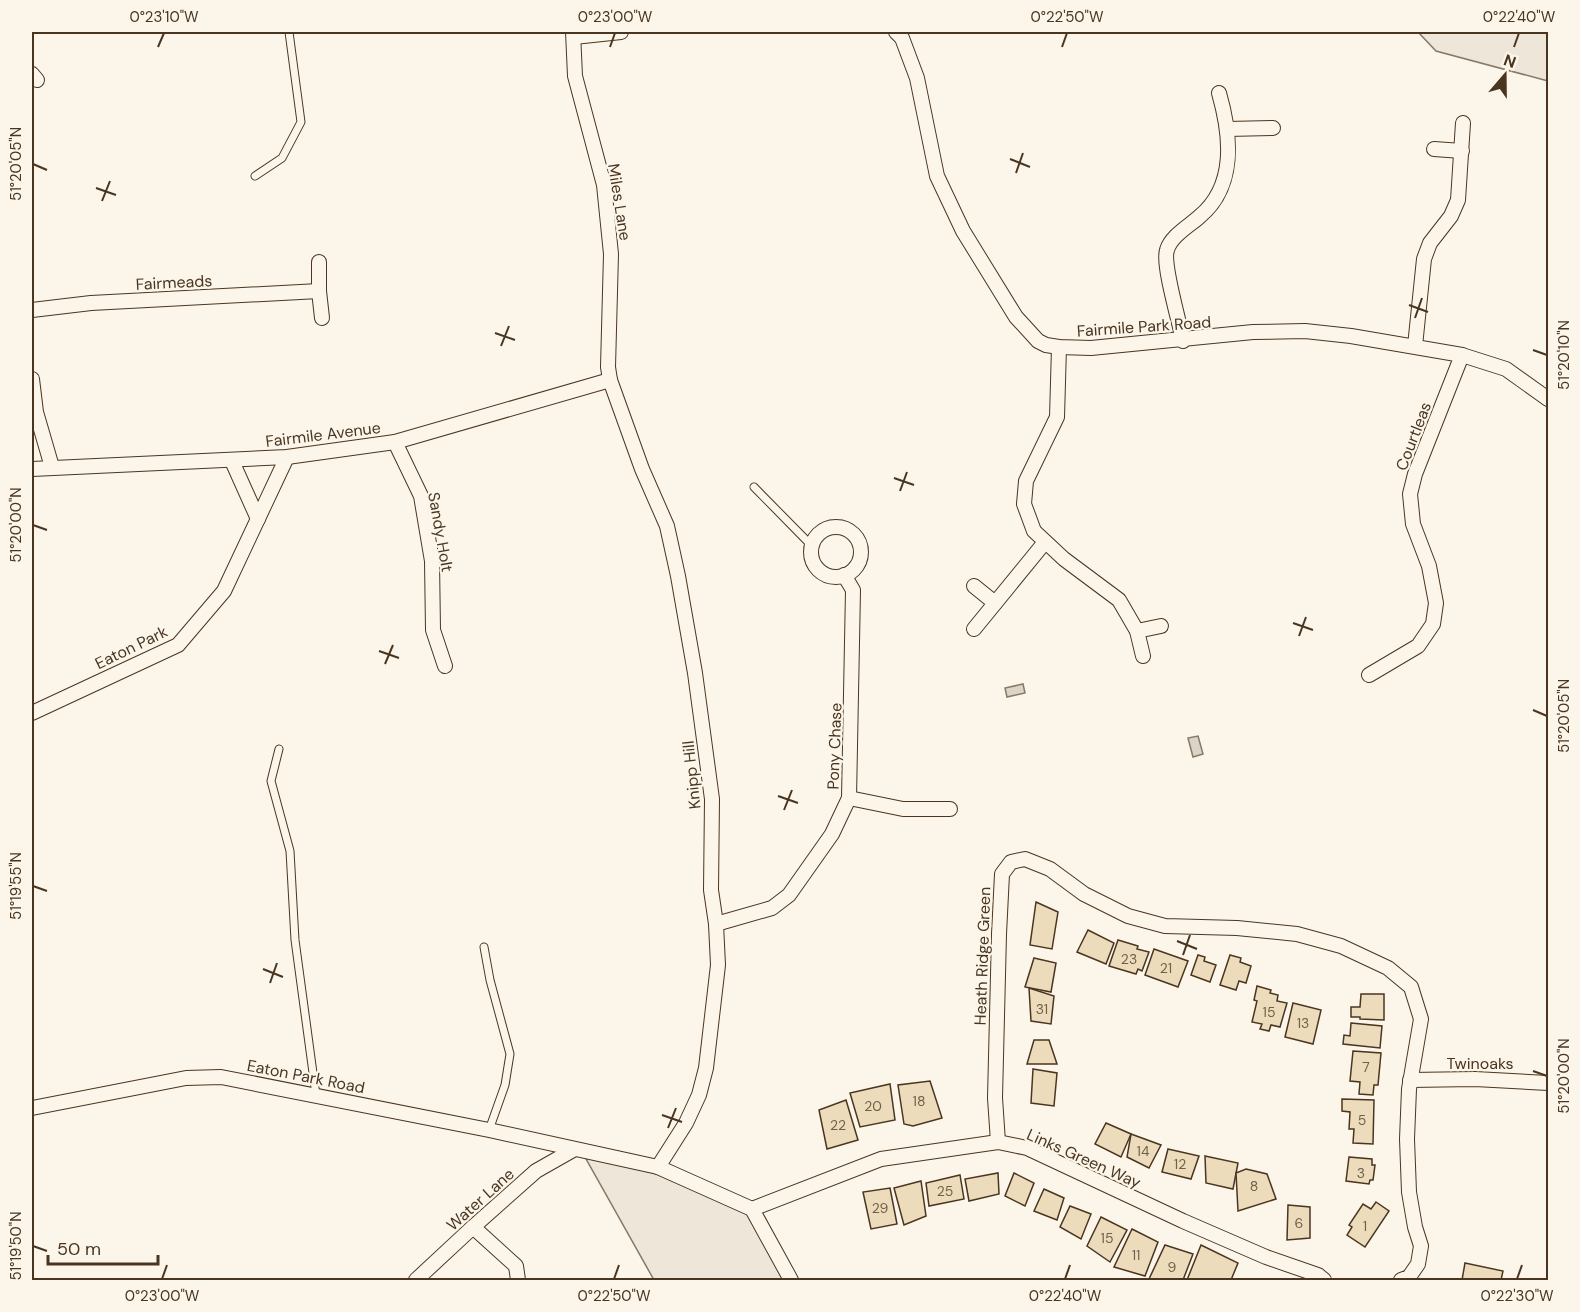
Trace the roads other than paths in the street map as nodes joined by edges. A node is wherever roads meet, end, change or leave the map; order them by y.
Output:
1 (289, 32) edge
2 (621, 32) edge
3 (896, 32) edge
4 (574, 34) edge
5 (1219, 93) dead end
6 (1463, 123) dead end
7 (1273, 128) dead end
8 (1227, 129) junction
9 (1434, 149) dead end
10 (1462, 151) junction
11 (255, 176) dead end
12 (319, 262) dead end
13 (319, 291) junction
14 (32, 310) edge
15 (322, 318) dead end
16 (1184, 341) junction
17 (1415, 346) junction
18 (1059, 347) junction
19 (1462, 355) junction
20 (32, 379) edge
21 (610, 380) junction
22 (1548, 399) edge
23 (395, 442) junction
24 (287, 457) junction
25 (232, 461) junction
26 (52, 467) junction
27 (32, 469) edge
28 (754, 487) dead end
29 (258, 519) junction
30 (1045, 542) junction
31 (812, 546) junction
32 (844, 575) junction
33 (974, 586) dead end
34 (995, 603) junction
35 (1161, 626) dead end
36 (974, 629) dead end
37 (1137, 631) junction
38 (1143, 656) dead end
39 (445, 666) dead end
40 (1369, 675) dead end
41 (32, 713) edge
42 (279, 749) dead end
43 (849, 798) junction
44 (950, 809) dead end
45 (716, 924) junction
46 (484, 947) dead end
47 (1410, 1080) junction
48 (1548, 1083) edge
49 (316, 1095) junction
50 (32, 1108) edge
51 (489, 1130) junction
52 (998, 1142) junction
53 (573, 1150) junction
54 (658, 1167) junction
55 (752, 1209) junction
56 (473, 1227) junction
57 (416, 1281) edge
58 (518, 1281) edge
59 (791, 1281) edge
60 (1324, 1281) edge
61 (1401, 1281) edge

1 - 11 lane
2 - 4 street
3 - 18 street, Fairmile Park Road
4 - 21 street, Miles Lane
5 - 8 street
6 - 10 street
7 - 8 street
8 - 16 street
9 - 10 street
10 - 17 street
12 - 13 street
13 - 14 street, Fairmeads
13 - 15 street
16 - 17 street, Fairmile Park Road
16 - 18 street, Fairmile Park Road
17 - 19 street, Fairmile Park Road
18 - 30 street
19 - 22 street, Fairmile Park Road
19 - 40 street, Courtleas
20 - 26 street
21 - 23 street, Fairmile Avenue
21 - 45 street, Knipp Hill
23 - 24 street, Fairmile Avenue
23 - 39 street, Sandy Holt
24 - 25 street, Fairmile Avenue
24 - 29 street, Eaton Park
25 - 26 street, Fairmile Avenue
25 - 29 street
26 - 27 street, Fairmile Avenue
28 - 31 lane
29 - 41 street, Eaton Park
30 - 34 street
30 - 37 street
31 - 32 street
31 - 32 street
32 - 43 street, Pony Chase
33 - 34 street
34 - 36 street
35 - 37 street
37 - 38 street
42 - 49 lane
43 - 44 street
43 - 45 street, Pony Chase
45 - 54 street, Knipp Hill
46 - 51 lane
47 - 48 street, Twinoaks
47 - 52 street, Heath Ridge Green
47 - 61 street, Heath Ridge Green
49 - 50 street, Eaton Park Road
49 - 51 street, Eaton Park Road
51 - 53 street, Eaton Park Road
52 - 55 street, Links Green Way
52 - 60 street, Links Green Way
53 - 54 street, Eaton Park Road
53 - 56 street, Water Lane
54 - 55 street, Eaton Park Road
55 - 59 street
56 - 57 street, Water Lane
56 - 58 street

